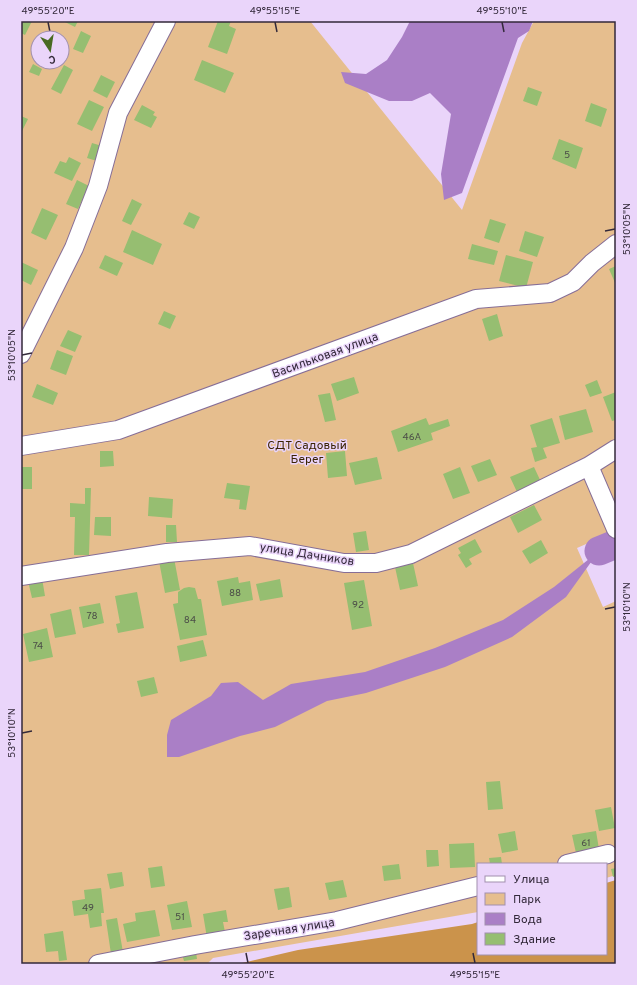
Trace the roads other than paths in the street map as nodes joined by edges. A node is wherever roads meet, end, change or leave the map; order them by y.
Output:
1 (166, 21) edge
2 (616, 244) edge
3 (21, 354) edge
4 (21, 446) edge
5 (616, 449) edge
6 (588, 466) junction
7 (616, 529) edge
8 (21, 576) edge
9 (608, 854) dead end
10 (571, 863) edge
11 (477, 886) edge
12 (98, 964) edge

1 - 3 street
2 - 4 street, Васильковая улица
5 - 6 street, улица Дачников
6 - 7 street
6 - 8 street, улица Дачников
9 - 10 street
11 - 12 street, Заречная улица

